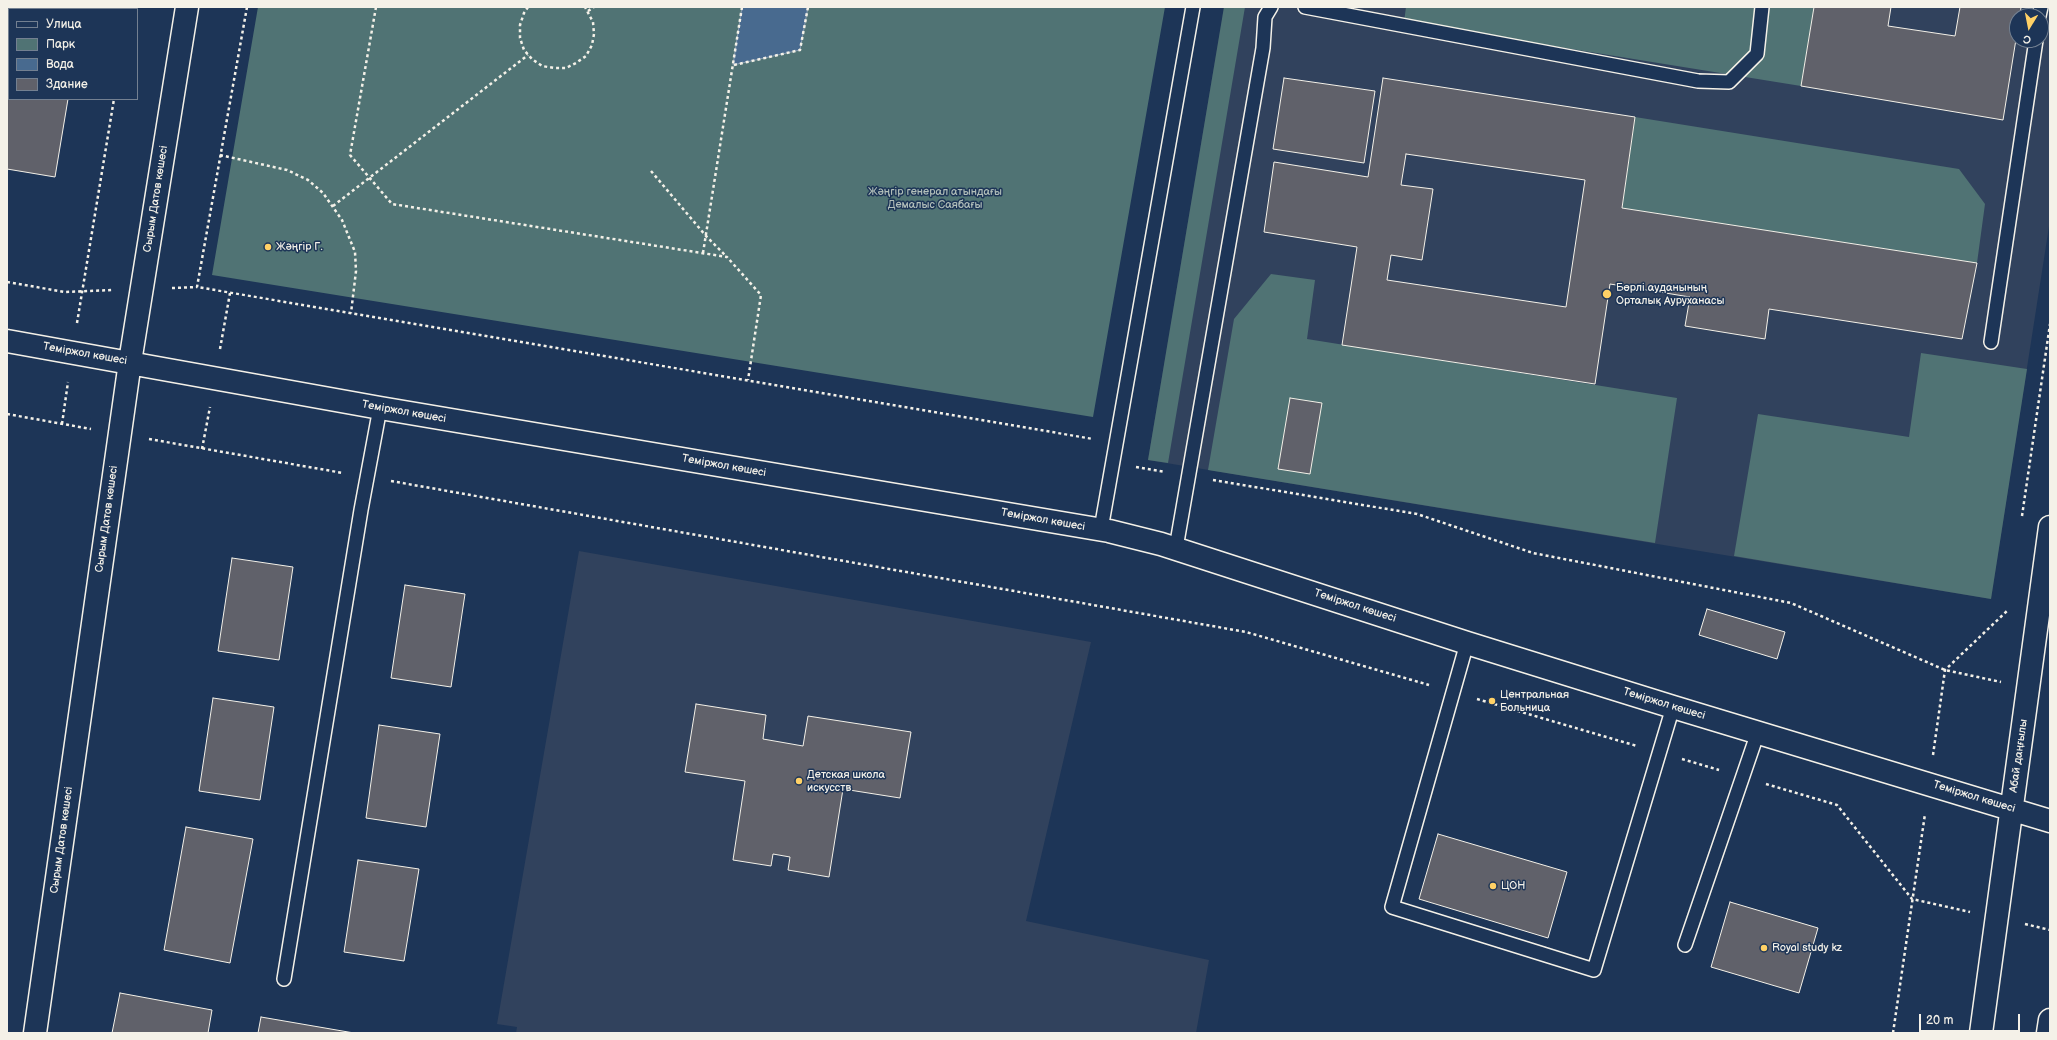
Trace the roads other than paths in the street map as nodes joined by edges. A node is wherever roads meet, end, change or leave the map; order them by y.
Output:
1 (187, 7) edge
2 (1193, 7) edge
3 (1271, 7) edge
4 (1305, 7) edge
5 (1762, 7) edge
6 (2035, 48) edge
7 (7, 341) edge
8 (1991, 342) dead end
9 (130, 362) junction
10 (380, 408) junction
11 (2050, 527) edge
12 (1101, 529) junction
13 (1176, 548) junction
14 (1467, 643) junction
15 (1673, 708) junction
16 (1758, 732) junction
17 (2012, 808) junction
18 (2050, 821) edge
19 (1685, 945) dead end
20 (284, 979) dead end
21 (2050, 1020) edge
22 (35, 1033) edge
23 (1981, 1033) edge
24 (2048, 1033) edge

1 - 9 street, Сырым Датов көшесі
2 - 12 lane
3 - 13 lane
4 - 5 lane
6 - 8 lane
7 - 9 street, Теміржол көшесі
9 - 10 street, Теміржол көшесі
9 - 22 street, Сырым Датов көшесі
10 - 12 street, Теміржол көшесі
10 - 20 lane
11 - 17 street, Абай даңғылы
12 - 13 street, Теміржол көшесі
13 - 14 street, Теміржол көшесі
14 - 15 street, Теміржол көшесі
14 - 15 lane
15 - 16 street, Теміржол көшесі
16 - 17 street, Теміржол көшесі
16 - 19 lane
17 - 18 street, Теміржол көшесі
17 - 23 street, Абай даңғылы
21 - 24 street

